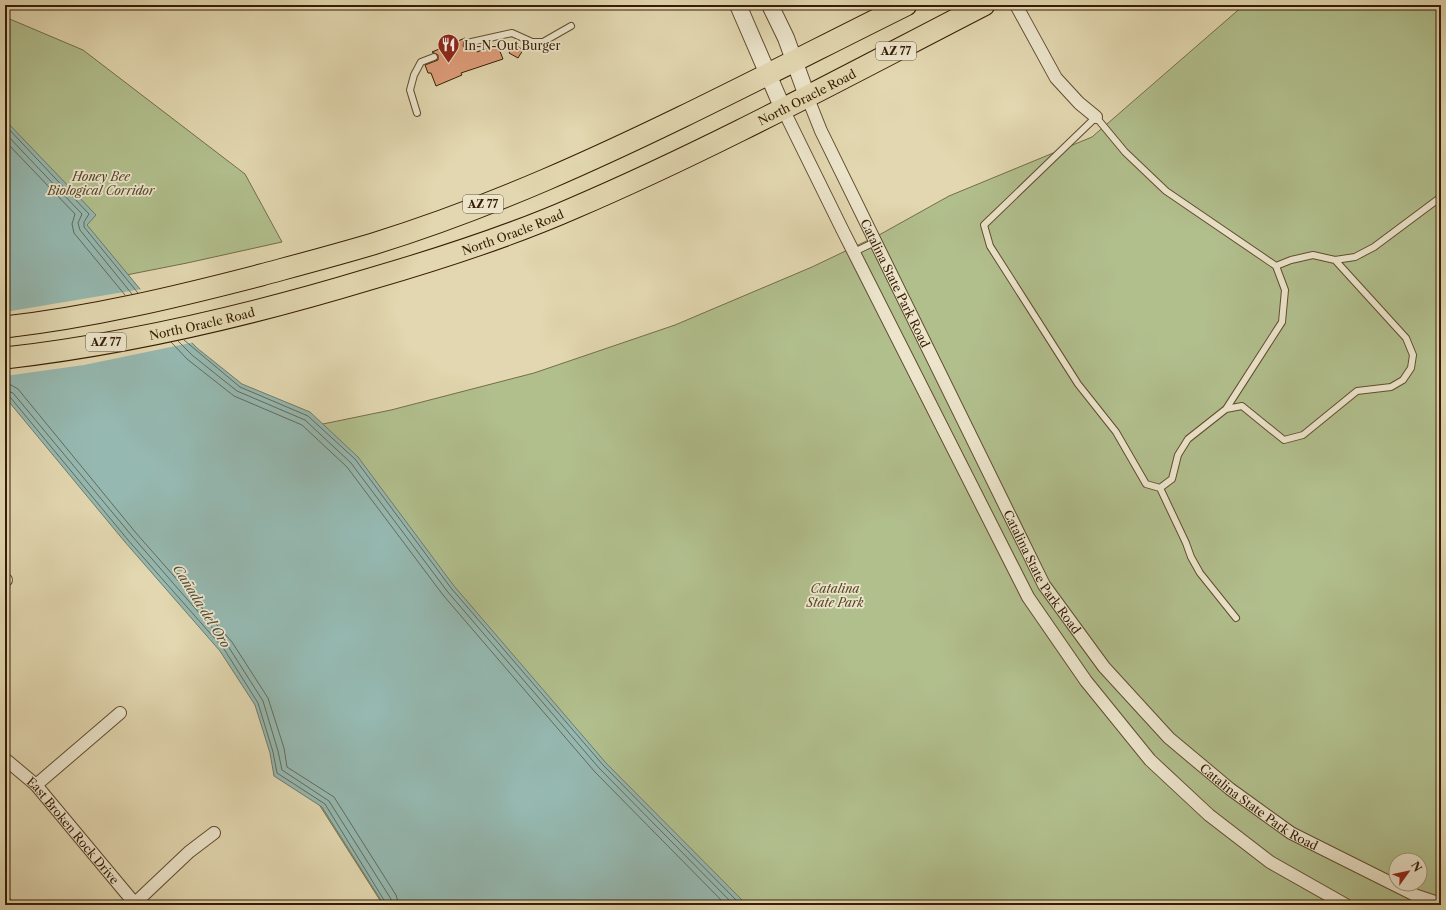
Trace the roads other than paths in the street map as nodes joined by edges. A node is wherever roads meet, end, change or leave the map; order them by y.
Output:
1 (738, 5) edge
2 (770, 5) edge
3 (906, 5) edge
4 (984, 5) edge
5 (1016, 5) edge
6 (571, 26) dead end
7 (467, 43) dead end
8 (434, 57) dead end
9 (794, 62) junction
10 (768, 74) junction
11 (808, 96) junction
12 (783, 109) junction
13 (417, 113) dead end
14 (1096, 117) junction
15 (1441, 197) edge
16 (875, 242) junction
17 (854, 252) junction
18 (1334, 260) junction
19 (1276, 266) junction
20 (5, 327) edge
21 (5, 358) edge
22 (1226, 409) junction
23 (1160, 488) junction
24 (1236, 618) dead end
25 (120, 713) dead end
26 (5, 759) edge
27 (36, 785) junction
28 (214, 833) dead end
29 (1441, 904) edge
30 (135, 905) edge
31 (1346, 905) edge

1 - 10 street, Catalina State Park Road
2 - 9 street
3 - 9 highway, AZ 77
4 - 11 highway, North Oracle Road / AZ 77
5 - 14 street
6 - 7 lane
8 - 13 lane
9 - 10 highway, AZ 77
9 - 11 street
10 - 12 street, Catalina State Park Road
10 - 20 highway, AZ 77
11 - 12 highway, North Oracle Road / AZ 77
11 - 16 street, Catalina State Park Road
12 - 17 street, Catalina State Park Road
12 - 21 highway, North Oracle Road / AZ 77
14 - 19 lane
14 - 23 lane
15 - 18 lane
16 - 17 lane
16 - 29 street, Catalina State Park Road
17 - 31 street, Catalina State Park Road
18 - 19 lane
18 - 22 lane
19 - 22 lane
22 - 23 lane
23 - 24 lane
25 - 27 street
26 - 27 street, East Broken Rock Drive
27 - 30 street, East Broken Rock Drive
28 - 30 street

